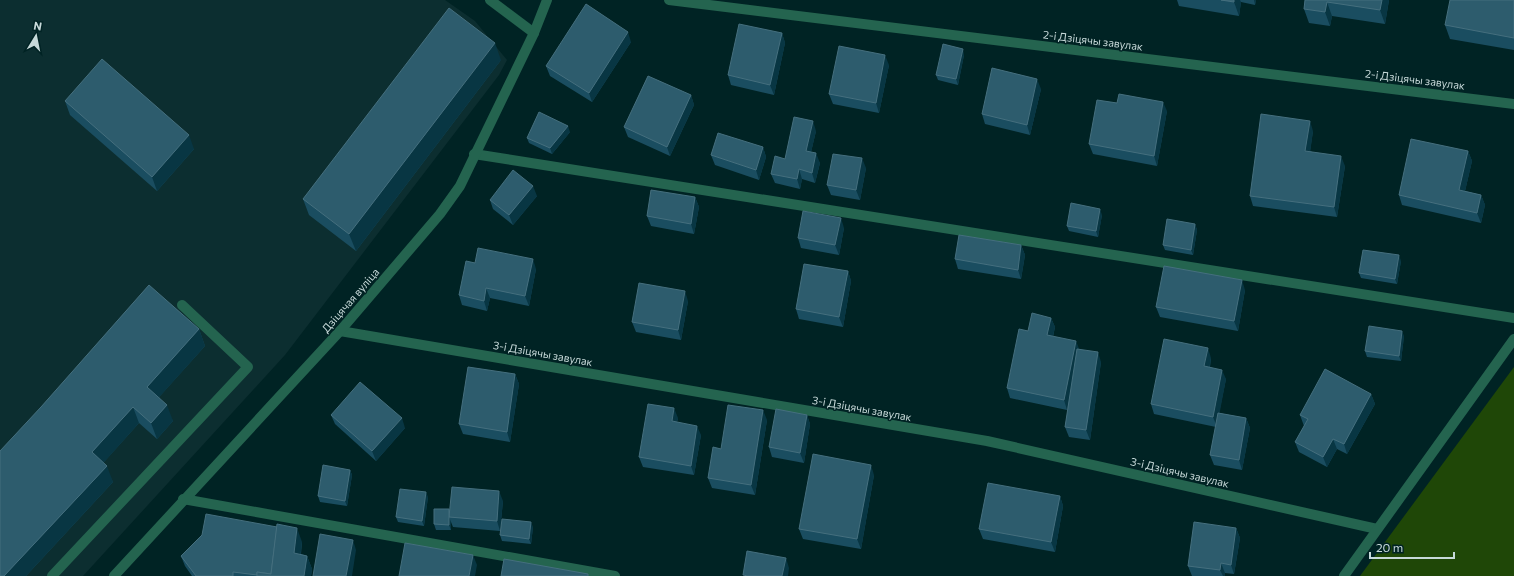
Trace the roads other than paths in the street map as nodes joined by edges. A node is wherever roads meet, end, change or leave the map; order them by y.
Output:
1 (490, 0) edge
2 (547, 0) edge
3 (669, 0) edge
4 (534, 33) junction
5 (1514, 104) edge
6 (474, 154) junction
7 (182, 305) dead end
8 (1514, 318) edge
9 (340, 331) junction
10 (1514, 338) edge
11 (183, 500) junction
12 (1377, 529) junction
13 (52, 576) edge
14 (114, 576) edge
15 (615, 576) edge
16 (1344, 576) edge

1 - 4 street
2 - 4 street, Дзіцячая вуліца
3 - 5 street, 2-і Дзіцячы завулак
4 - 6 street, Дзіцячая вуліца
6 - 8 street
6 - 9 street, Дзіцячая вуліца
7 - 13 street
9 - 11 street, Дзіцячая вуліца
9 - 12 street, 3-і Дзіцячы завулак
10 - 12 street
11 - 14 street, Дзіцячая вуліца
11 - 15 street
12 - 16 street

